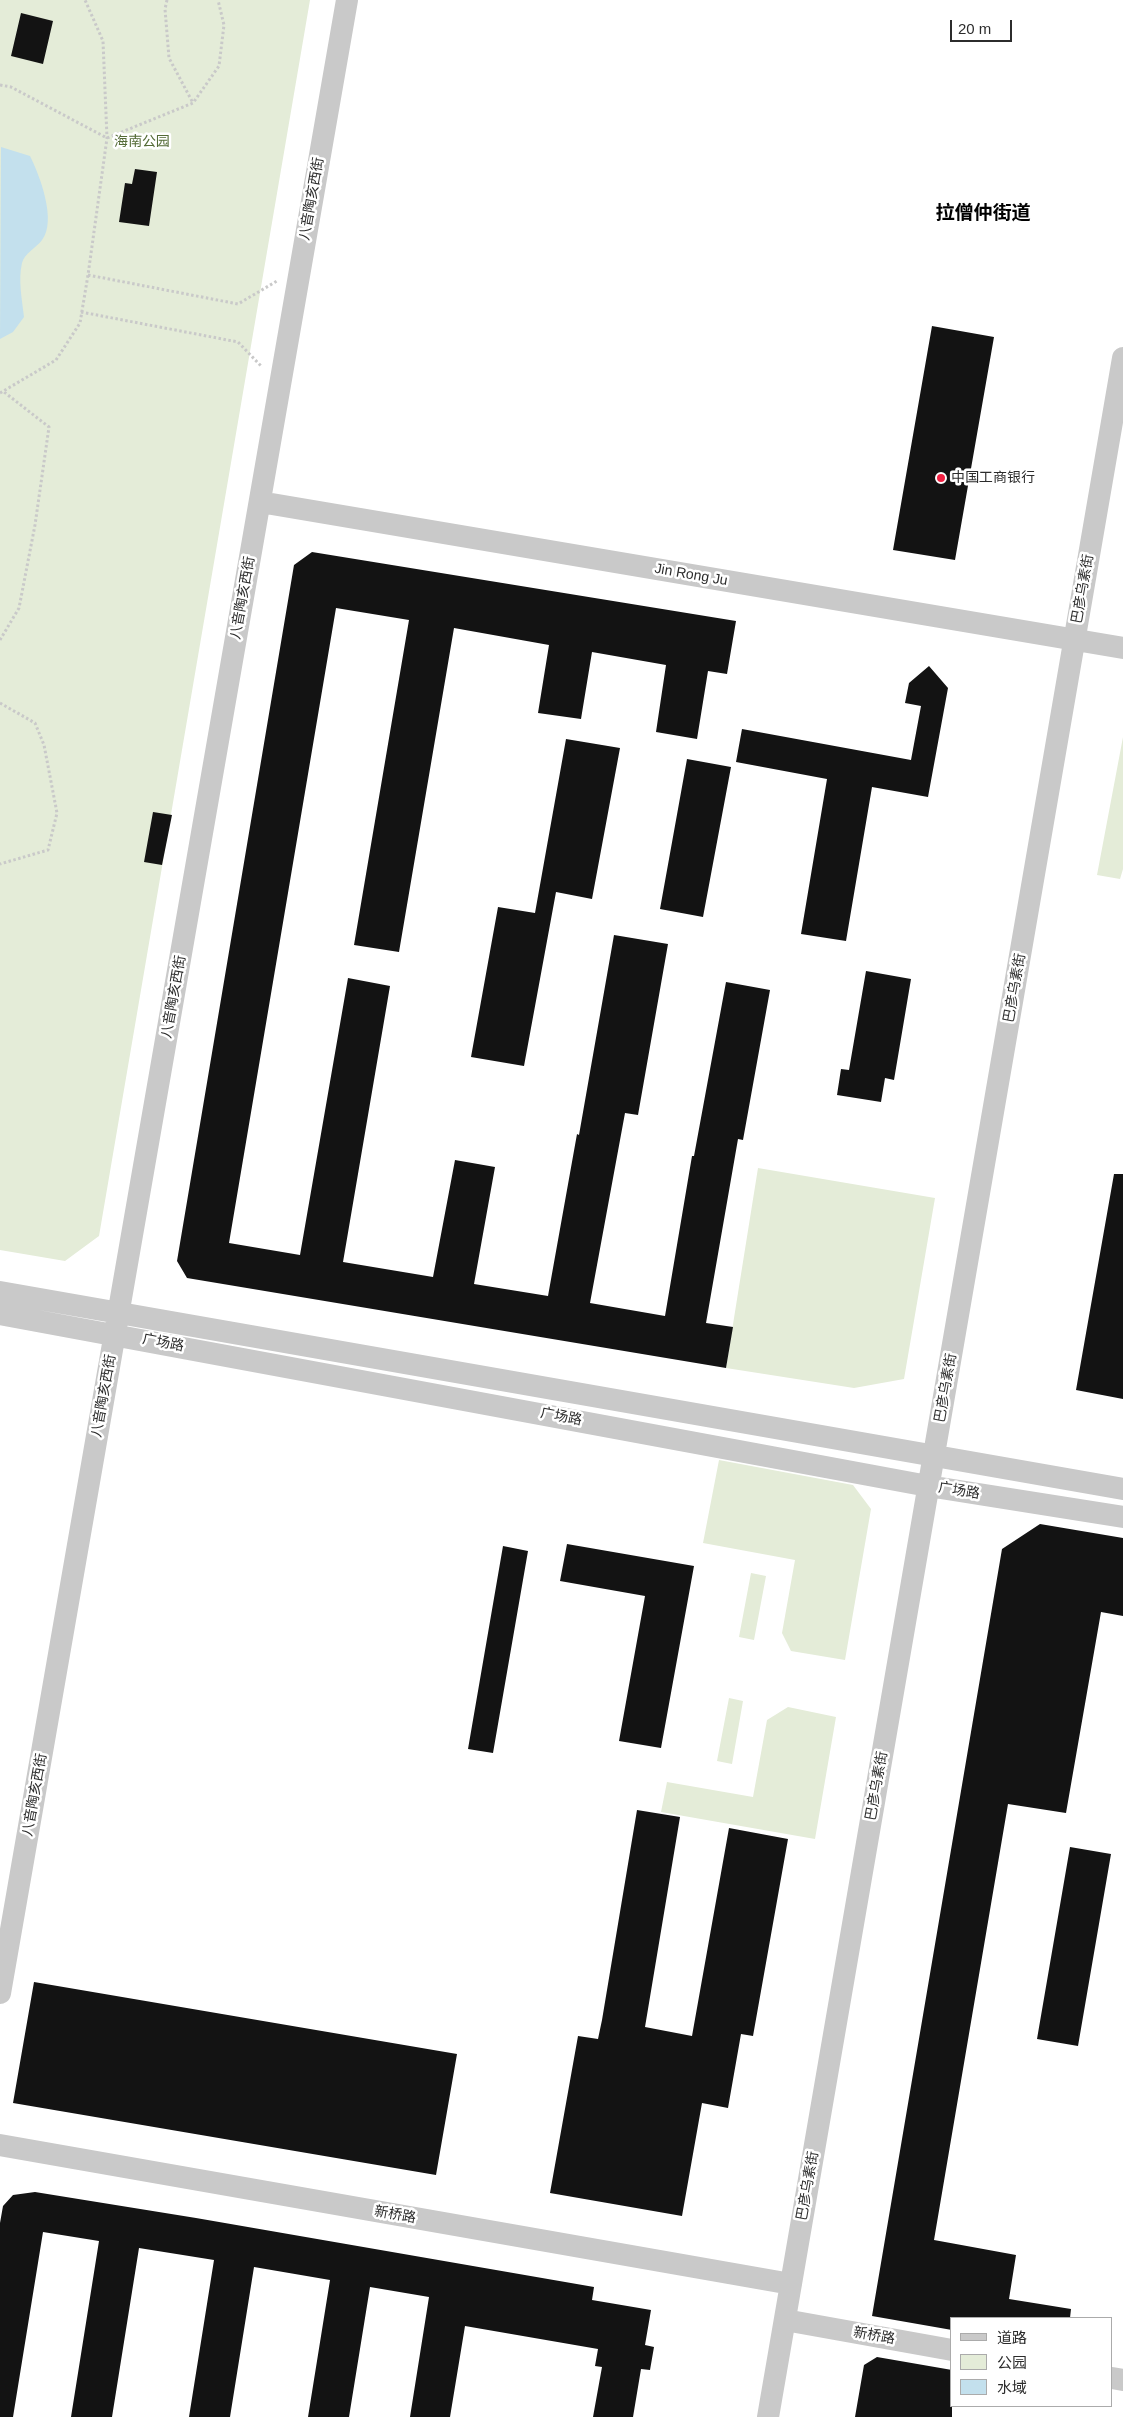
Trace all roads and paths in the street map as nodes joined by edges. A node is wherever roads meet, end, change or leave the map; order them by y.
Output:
1 (85, 0) edge
2 (167, 0) edge
3 (218, 0) edge
4 (347, 0) edge
5 (0, 85) edge
6 (193, 103) junction
7 (107, 138) junction
8 (300, 268) junction
9 (88, 275) junction
10 (81, 312) junction
11 (1123, 358) edge
12 (280, 385) junction
13 (2, 393) edge
14 (1123, 425) edge
15 (260, 502) junction
16 (0, 640) edge
17 (1080, 641) junction
18 (1123, 648) edge
19 (0, 703) edge
20 (0, 864) edge
21 (0, 1292) edge
22 (119, 1311) junction
23 (0, 1314) edge
24 (115, 1334) junction
25 (940, 1457) junction
26 (934, 1487) junction
27 (1123, 1489) edge
28 (1123, 1518) edge
29 (0, 1993) edge
30 (0, 2145) edge
31 (791, 2284) junction
32 (796, 2322) junction
33 (950, 2350) edge
34 (768, 2417) edge
35 (780, 2417) edge

1 - 7 path
2 - 6 path
3 - 6 path
4 - 8 street, 八音陶亥西街
5 - 7 path
6 - 7 path
7 - 9 path
8 - 9 path
8 - 12 street, 八音陶亥西街
9 - 10 path
10 - 12 path
10 - 13 path
11 - 17 street, 巴彦乌素街
12 - 15 street, 八音陶亥西街
13 - 16 path
14 - 17 street, 巴彦乌素街
15 - 17 street, Jin Rong Ju
15 - 22 street, 八音陶亥西街
17 - 18 street, Jin Rong Ju
17 - 25 street, 巴彦乌素街
19 - 20 path
21 - 22 street, 广场路
22 - 24 street, 八音陶亥西街
22 - 25 street, 广场路
23 - 24 street, 广场路
24 - 26 street, 广场路
24 - 29 street, 八音陶亥西街
25 - 26 street, 巴彦乌素街
25 - 27 street, 广场路
26 - 28 street, 广场路
26 - 31 street, 巴彦乌素街
26 - 32 street, 巴彦乌素街
30 - 31 street, 新桥路
31 - 34 street, 巴彦乌素街
32 - 33 street, 新桥路
32 - 35 street, 巴彦乌素街

